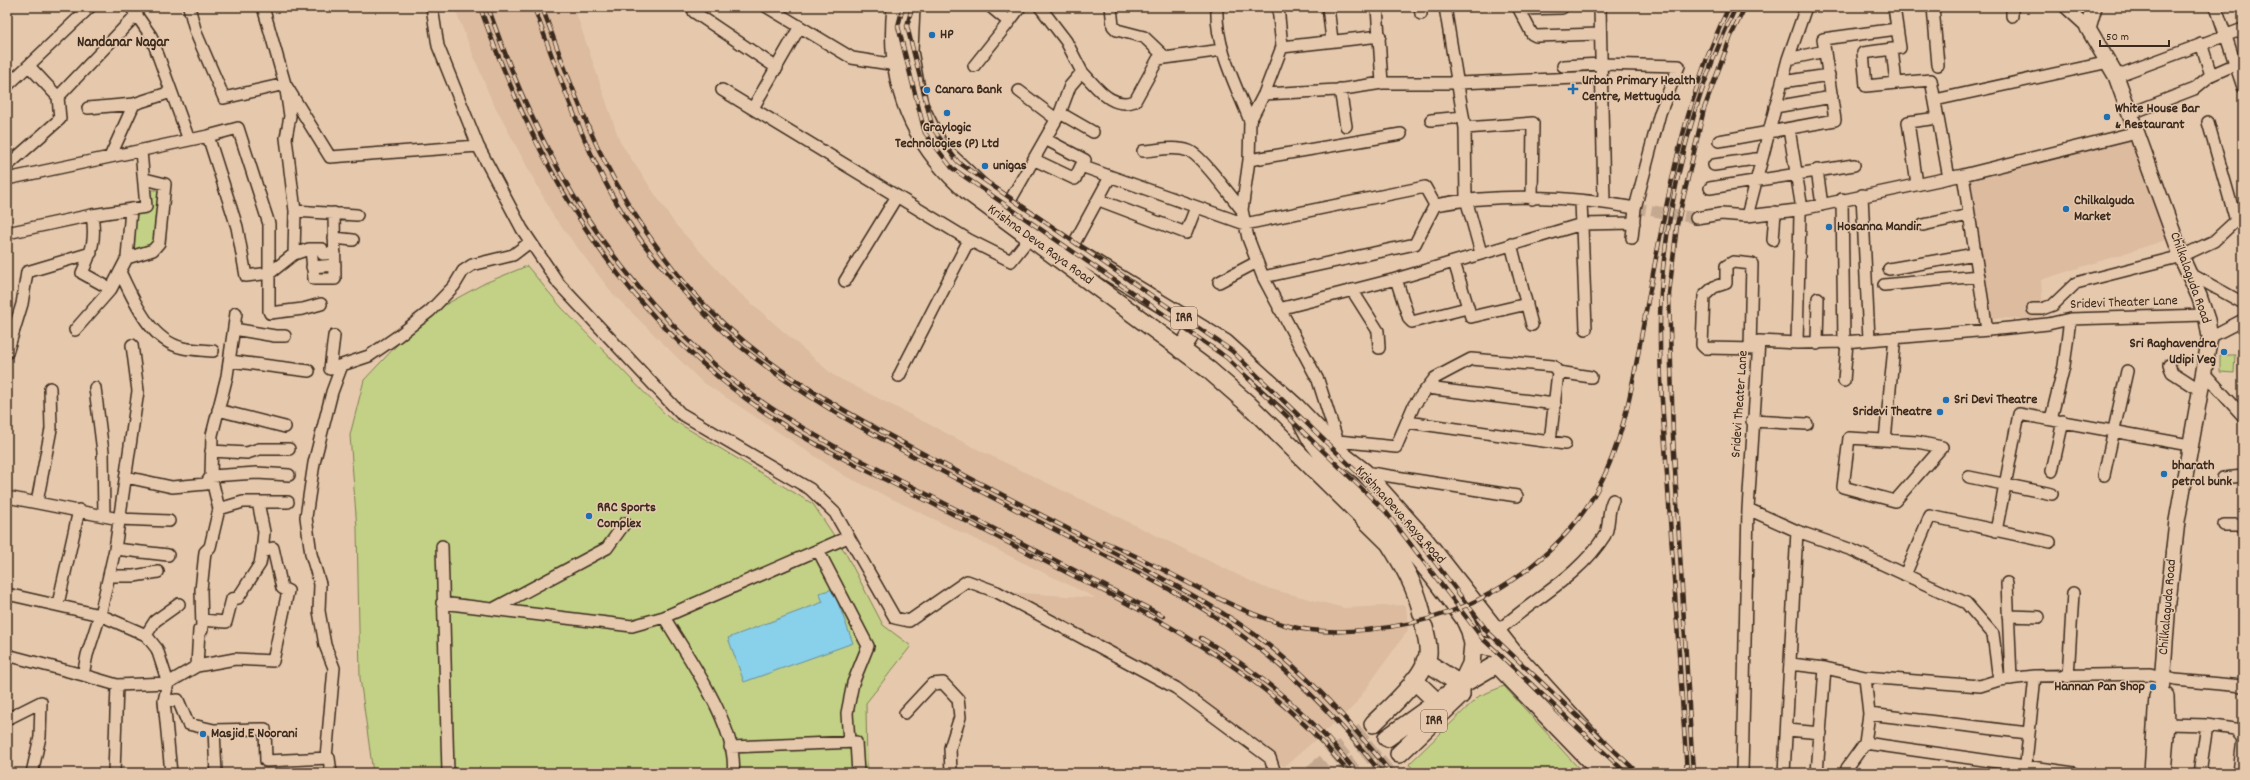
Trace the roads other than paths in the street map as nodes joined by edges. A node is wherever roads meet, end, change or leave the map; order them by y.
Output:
1 (90, 7) edge
2 (189, 7) edge
3 (263, 7) edge
4 (432, 7) edge
5 (767, 7) edge
6 (896, 7) edge
7 (911, 7) edge
8 (991, 7) edge
9 (1020, 7) edge
10 (1040, 7) edge
11 (1111, 7) edge
12 (1217, 7) edge
13 (1278, 7) edge
14 (1328, 7) edge
15 (1378, 7) edge
16 (1445, 7) edge
17 (1600, 7) edge
18 (1806, 7) edge
19 (1894, 7) edge
20 (1933, 7) edge
21 (2065, 7) edge
22 (2095, 7) edge
23 (2216, 7) edge
24 (1519, 8) edge
25 (1549, 8) edge
26 (1562, 8) edge
27 (134, 10) edge
28 (694, 12) dead end
29 (1009, 22) junction
30 (799, 28) junction
31 (2088, 28) junction
32 (1897, 29) junction
33 (2243, 29) edge
34 (1600, 34) junction
35 (2225, 35) junction
36 (1380, 36) junction
37 (1332, 40) junction
38 (2201, 43) junction
39 (1282, 46) junction
40 (1892, 49) junction
41 (1222, 50) junction
42 (1825, 51) junction
43 (1165, 57) junction
44 (1788, 59) junction
45 (2109, 62) junction
46 (2239, 63) edge
47 (1601, 64) junction
48 (896, 65) junction
49 (1938, 65) dead end
50 (29, 66) junction
51 (974, 66) dead end
52 (1563, 66) dead end
53 (777, 68) junction
54 (1082, 72) junction
55 (1829, 75) junction
56 (2211, 75) junction
57 (2116, 76) junction
58 (1601, 77) junction
59 (1782, 82) junction
60 (1458, 83) junction
61 (1896, 83) junction
62 (285, 84) junction
63 (7, 86) edge
64 (1378, 86) junction
65 (2243, 87) edge
66 (722, 90) dead end
67 (1019, 91) dead end
68 (171, 92) junction
69 (1340, 92) junction
70 (1264, 94) junction
71 (58, 97) junction
72 (1832, 97) junction
73 (1935, 100) junction
74 (134, 104) junction
75 (88, 108) dead end
76 (753, 108) junction
77 (1775, 108) junction
78 (2129, 114) junction
79 (1058, 116) junction
80 (1938, 118) junction
81 (1431, 120) dead end
82 (1250, 121) junction
83 (2208, 122) dead end
84 (1464, 123) junction
85 (1346, 126) dead end
86 (1789, 129) junction
87 (1093, 132) dead end
88 (2137, 132) junction
89 (1768, 133) junction
90 (1400, 134) dead end
91 (208, 136) junction
92 (1045, 139) junction
93 (189, 140) junction
94 (1719, 141) dead end
95 (478, 146) junction
96 (141, 151) junction
97 (1143, 151) dead end
98 (110, 157) junction
99 (1762, 158) junction
100 (1034, 160) junction
101 (1248, 160) junction
102 (1714, 165) dead end
103 (1854, 165) dead end
104 (7, 166) edge
105 (1082, 166) junction
106 (1817, 170) junction
107 (1797, 174) junction
108 (1963, 175) junction
109 (1110, 177) junction
110 (1948, 178) junction
111 (7, 179) edge
112 (145, 179) junction
113 (1756, 182) junction
114 (1917, 184) junction
115 (1710, 188) dead end
116 (1862, 195) junction
117 (897, 196) junction
118 (1466, 199) junction
119 (1532, 199) junction
120 (1099, 200) junction
121 (1842, 200) junction
122 (1581, 201) junction
123 (1604, 202) junction
124 (1822, 204) junction
125 (1435, 205) junction
126 (1007, 206) junction
127 (1196, 207) junction
128 (1635, 208) junction
129 (131, 209) junction
130 (1242, 210) junction
131 (295, 211) junction
132 (1801, 211) junction
133 (1775, 212) junction
134 (334, 213) junction
135 (357, 215) dead end
136 (1969, 215) junction
137 (92, 216) junction
138 (1747, 216) junction
139 (1696, 218) tunnel mouth
140 (2240, 218) edge
141 (1634, 222) junction
142 (1245, 224) junction
143 (1582, 224) junction
144 (1923, 225) dead end
145 (7, 233) edge
146 (1030, 237) junction
147 (334, 238) junction
148 (1632, 238) dead end
149 (353, 240) dead end
150 (969, 240) junction
151 (1773, 240) dead end
152 (530, 242) junction
153 (1511, 244) junction
154 (311, 249) junction
155 (1072, 249) junction
156 (1481, 253) junction
157 (91, 254) junction
158 (294, 254) junction
159 (323, 254) junction
160 (1975, 254) junction
161 (2182, 256) junction
162 (127, 258) junction
163 (335, 259) junction
164 (1257, 262) junction
165 (1454, 262) junction
166 (324, 266) junction
167 (312, 267) junction
168 (1888, 269) dead end
169 (120, 272) junction
170 (270, 273) junction
171 (2189, 273) junction
172 (1979, 276) junction
173 (1263, 277) junction
174 (1396, 279) junction
175 (845, 281) dead end
176 (1219, 282) dead end
177 (1884, 285) dead end
178 (111, 289) junction
179 (1352, 290) junction
180 (1818, 298) dead end
181 (2243, 303) edge
182 (322, 304) dead end
183 (1527, 304) junction
184 (1467, 308) junction
185 (1279, 309) junction
186 (2033, 309) dead end
187 (1174, 312) junction
188 (236, 313) dead end
189 (2205, 315) junction
190 (2070, 318) junction
191 (2243, 320) edge
192 (1532, 325) dead end
193 (1196, 326) junction
194 (234, 329) junction
195 (1586, 329) dead end
196 (75, 330) dead end
197 (1987, 330) junction
198 (1159, 333) junction
199 (285, 336) dead end
200 (334, 336) dead end
201 (1895, 337) junction
202 (2210, 337) junction
203 (1869, 339) junction
204 (1845, 342) junction
205 (1797, 343) junction
206 (1817, 344) junction
207 (132, 345) dead end
208 (1379, 348) dead end
209 (1754, 349) junction
210 (1181, 350) junction
211 (213, 351) dead end
212 (7, 353) edge
213 (230, 361) junction
214 (342, 365) junction
215 (2169, 365) dead end
216 (309, 371) dead end
217 (2127, 371) dead end
218 (1558, 372) junction
219 (2204, 373) junction
220 (899, 376) dead end
221 (1591, 377) dead end
222 (1844, 381) dead end
223 (50, 388) dead end
224 (95, 388) dead end
225 (1427, 388) junction
226 (2200, 390) junction
227 (1555, 404) junction
228 (1296, 407) junction
229 (218, 410) junction
230 (2243, 416) edge
231 (2051, 419) junction
232 (1752, 421) junction
233 (2063, 421) junction
234 (1407, 422) junction
235 (1807, 424) dead end
236 (285, 427) dead end
237 (2114, 430) junction
238 (1885, 440) junction
239 (1550, 442) junction
240 (1565, 444) dead end
241 (2189, 445) junction
242 (1340, 448) junction
243 (289, 449) dead end
244 (211, 452) junction
245 (2052, 471) dead end
246 (1364, 472) junction
247 (289, 475) dead end
248 (2104, 475) dead end
249 (211, 476) junction
250 (2243, 476) edge
251 (126, 477) junction
252 (1969, 477) dead end
253 (2223, 478) dead end
254 (2006, 485) junction
255 (2052, 494) dead end
256 (1517, 496) dead end
257 (7, 497) edge
258 (1613, 500) dead end
259 (37, 502) junction
260 (258, 502) junction
261 (288, 502) dead end
262 (219, 509) junction
263 (1748, 509) junction
264 (79, 510) junction
265 (104, 516) junction
266 (119, 520) junction
267 (168, 521) dead end
268 (625, 523) dead end
269 (2224, 525) dead end
270 (2243, 525) edge
271 (1797, 531) junction
272 (1996, 531) junction
273 (848, 537) junction
274 (2050, 542) dead end
275 (442, 546) dead end
276 (115, 549) junction
277 (818, 550) junction
278 (262, 552) junction
279 (168, 555) dead end
280 (158, 572) dead end
281 (1905, 575) junction
282 (109, 576) junction
283 (2007, 584) dead end
284 (2073, 593) dead end
285 (7, 594) edge
286 (58, 604) junction
287 (179, 604) dead end
288 (442, 604) junction
289 (493, 609) junction
290 (100, 615) junction
291 (2008, 616) junction
292 (664, 617) junction
293 (2039, 617) dead end
294 (202, 620) junction
295 (1498, 631) junction
296 (146, 635) junction
297 (1473, 644) junction
298 (1512, 651) junction
299 (7, 656) edge
300 (1425, 661) junction
301 (1497, 664) junction
302 (1791, 664) junction
303 (197, 666) junction
304 (1825, 668) junction
305 (83, 675) junction
306 (2035, 676) junction
307 (1865, 677) junction
308 (2068, 677) junction
309 (2005, 679) junction
310 (1414, 680) junction
311 (2163, 680) junction
312 (168, 683) junction
313 (117, 685) junction
314 (1461, 685) junction
315 (2243, 686) edge
316 (164, 701) junction
317 (1437, 702) junction
318 (905, 713) dead end
319 (1869, 714) junction
320 (7, 719) edge
321 (1373, 724) tunnel mouth
322 (2167, 724) junction
323 (2207, 725) junction
324 (214, 730) junction
325 (1788, 730) junction
326 (1821, 732) junction
327 (2028, 733) junction
328 (1387, 738) tunnel mouth
329 (849, 742) junction
330 (1865, 743) junction
331 (730, 747) junction
332 (1399, 754) tunnel mouth
333 (326, 758) junction
334 (2025, 770) edge
335 (32, 773) edge
336 (114, 773) edge
337 (172, 773) edge
338 (216, 773) edge
339 (331, 773) edge
340 (448, 773) edge
341 (733, 773) edge
342 (858, 773) edge
343 (951, 773) edge
344 (1275, 773) edge
345 (1602, 773) edge
346 (1623, 773) edge
347 (1742, 773) edge
348 (1784, 773) edge
349 (1817, 773) edge
350 (1847, 773) edge
351 (2074, 773) edge
352 (2152, 773) edge
353 (2162, 773) edge
354 (2200, 773) edge
355 (2239, 773) edge

1 - 50 street
2 - 62 street
3 - 62 street
4 - 95 street
5 - 30 street
6 - 48 main road, Krishna Deva Raya Road / IRR
7 - 126 main road, Krishna Deva Raya Road / IRR
8 - 29 street
9 - 29 street
10 - 54 street
11 - 43 street
12 - 41 street
13 - 39 street
14 - 37 street
15 - 36 street
16 - 60 street
17 - 34 street
18 - 44 street
19 - 32 street
20 - 49 street
21 - 31 street
22 - 31 main road
23 - 35 street
24 - 25 street
24 - 34 street
25 - 26 street
27 - 68 street
27 - 71 street
28 - 53 street
29 - 51 street
30 - 48 street
30 - 53 street
31 - 45 main road, Chilkalaguda Road
32 - 40 street
32 - 42 street
33 - 35 street
34 - 47 street
35 - 38 street
35 - 46 street
36 - 37 street
36 - 64 street
37 - 39 street
38 - 56 street
38 - 57 street
39 - 70 street
40 - 61 street
40 - 61 street
41 - 43 street
41 - 82 street
42 - 44 street
42 - 55 street
43 - 54 street
44 - 59 street
45 - 57 main road, Chilkalaguda Road
45 - 73 street
46 - 56 street
46 - 65 street
47 - 52 street
47 - 58 street
47 - 128 street
48 - 146 main road, Krishna Deva Raya Road / IRR
50 - 63 street
50 - 71 street
53 - 76 street
54 - 79 street
55 - 59 street
55 - 72 street
56 - 78 street
57 - 78 main road, Chilkalaguda Road
58 - 60 street
58 - 123 street
59 - 77 street
60 - 64 street
60 - 84 street
61 - 73 street
62 - 95 street
62 - 131 street
64 - 69 street
66 - 76 street
67 - 79 street
68 - 74 street
68 - 93 street
69 - 70 street
69 - 85 street
70 - 82 street
71 - 104 street
72 - 77 street
72 - 86 street
73 - 80 street
74 - 75 street
74 - 98 street
76 - 117 street
77 - 89 street
78 - 88 main road, Chilkalaguda Road
79 - 87 street
79 - 92 street
80 - 110 street
80 - 114 street
81 - 84 street
82 - 101 street
83 - 140 street
84 - 118 street
84 - 119 street
86 - 89 street
86 - 107 street
88 - 108 street
88 - 161 main road, Chilkalaguda Road
89 - 94 street
89 - 99 street
90 - 101 street
91 - 93 street
91 - 170 street
91 - 170 street
92 - 100 street
92 - 105 street
93 - 96 street
95 - 152 street
96 - 98 street
96 - 112 street
97 - 130 street
98 - 111 street
99 - 102 street
99 - 113 street
100 - 105 street
100 - 126 street
101 - 130 street
103 - 106 street
105 - 109 street
106 - 107 street
106 - 124 street
107 - 113 street
107 - 132 street
108 - 110 street
108 - 136 street
109 - 120 street
109 - 127 street
110 - 114 street
112 - 129 street
112 - 162 street
113 - 115 street
113 - 138 street
114 - 116 street
116 - 121 street
116 - 203 street
117 - 150 street
117 - 175 street
118 - 119 street
118 - 125 street
118 - 156 street
119 - 122 street
120 - 127 street
120 - 155 street
121 - 124 street
121 - 204 street
122 - 123 street
122 - 143 street
123 - 128 street
124 - 132 street
125 - 142 street
125 - 173 street
126 - 155 main road, Krishna Deva Raya Road / IRR
127 - 142 street
128 - 141 street
129 - 137 street
129 - 162 street
130 - 142 street
131 - 134 street
131 - 158 street
132 - 133 street
132 - 205 street
133 - 138 street
133 - 151 street
134 - 135 street
134 - 147 street
136 - 144 street
136 - 160 street
137 - 145 street
137 - 157 street
138 - 139 street
140 - 161 street
141 - 143 street
141 - 148 street
142 - 164 street
143 - 153 street
143 - 195 street
146 - 150 street
146 - 198 main road, Krishna Deva Raya Road / IRR
147 - 149 street
147 - 163 street
150 - 220 street
152 - 214 street
152 - 273 street
153 - 156 street
153 - 183 street
154 - 158 street
154 - 159 street
154 - 167 street
155 - 187 main road, Krishna Deva Raya Road / IRR
156 - 165 street
157 - 178 street
157 - 212 street
158 - 170 street
159 - 163 street
159 - 166 street
160 - 168 street
160 - 172 street
161 - 171 main road, Chilkalaguda Road
161 - 186 street
162 - 169 street
163 - 166 street
163 - 167 street
164 - 173 street
164 - 176 street
165 - 174 street
165 - 184 street
166 - 167 street
169 - 178 street
169 - 211 street
170 - 182 street
171 - 181 street
171 - 189 main road, Chilkalaguda Road
172 - 177 street
172 - 197 street
173 - 185 street
174 - 179 street
174 - 184 street
178 - 196 street
179 - 185 street
179 - 208 street
180 - 206 street
183 - 184 street
183 - 192 street
185 - 242 street
187 - 193 main road, Krishna Deva Raya Road / IRR
187 - 198 main road
188 - 194 street
189 - 190 street, Sridevi Theater Lane
189 - 202 main road, Chilkalaguda Road
190 - 197 street, Sridevi Theater Lane
190 - 231 street
191 - 202 street
193 - 210 main road
193 - 228 main road, Krishna Deva Raya Road / IRR
194 - 199 street
194 - 213 street
197 - 201 street, Sridevi Theater Lane
198 - 210 main road, Krishna Deva Raya Road / IRR
200 - 214 street
201 - 203 street, Sridevi Theater Lane
201 - 238 street
202 - 219 main road, Chilkalaguda Road
203 - 204 street, Sridevi Theater Lane
204 - 206 street, Sridevi Theater Lane
204 - 222 street
205 - 206 street, Sridevi Theater Lane
205 - 209 street, Sridevi Theater Lane
207 - 251 street
209 - 209 street
209 - 232 street, Sridevi Theater Lane
210 - 300 main road, Krishna Deva Raya Road / IRR
213 - 216 street
213 - 229 street
214 - 333 street
215 - 226 street
217 - 237 street
218 - 221 street
218 - 225 street
218 - 227 street
219 - 226 main road, Chilkalaguda Road
219 - 230 street
223 - 259 street
224 - 265 street
225 - 227 street
225 - 234 street
226 - 241 main road, Chilkalaguda Road
227 - 239 street
228 - 242 main road, Krishna Deva Raya Road / IRR
228 - 297 main road, Krishna Deva Raya Road / IRR
229 - 236 street
229 - 244 street
231 - 233 street
231 - 254 street
232 - 235 street
232 - 263 street, Sridevi Theater Lane
233 - 237 street
233 - 245 street
234 - 239 street
234 - 242 street
237 - 241 street
237 - 248 street
238 - 238 street
239 - 240 street
241 - 311 main road, Chilkalaguda Road
242 - 246 main road, Krishna Deva Raya Road / IRR
243 - 244 street
244 - 249 street
246 - 256 street
246 - 295 main road, Krishna Deva Raya Road / IRR
247 - 249 street
249 - 251 street
249 - 262 street
250 - 253 street
251 - 266 street
252 - 254 street
254 - 255 street
254 - 272 street
257 - 259 street
258 - 295 street
259 - 264 street
260 - 261 street
260 - 262 street
260 - 278 street
262 - 294 street
263 - 271 street
263 - 347 street, Sridevi Theater Lane
264 - 265 street
264 - 286 street
265 - 266 street
266 - 267 street
266 - 276 street
268 - 289 street
269 - 270 street
271 - 281 street
271 - 302 street
272 - 274 street
272 - 281 street
273 - 277 street
273 - 344 street
275 - 288 street
276 - 279 street
276 - 282 street
277 - 292 street
277 - 329 street
278 - 294 street
278 - 303 street
280 - 282 street
281 - 309 street
282 - 290 street
283 - 291 street
284 - 308 street
285 - 286 street
286 - 290 street
287 - 296 street
288 - 289 street
288 - 340 street
289 - 292 street
290 - 296 street
290 - 305 street
291 - 293 street
291 - 309 street
292 - 331 street
294 - 303 street
295 - 298 main road, Krishna Deva Raya Road
296 - 312 street
297 - 298 main road
297 - 314 main road, IRR
298 - 301 main road, IRR
298 - 346 main road, Krishna Deva Raya Road
299 - 305 street
300 - 310 main road
300 - 314 main road
301 - 314 main road, IRR
301 - 345 main road
302 - 304 street
302 - 325 street
303 - 312 street
304 - 307 street
304 - 326 street
305 - 313 street
306 - 308 street
306 - 309 street
306 - 327 street
307 - 309 street
307 - 319 street
308 - 311 street
310 - 317 main road
310 - 321 main road
311 - 315 street
311 - 322 main road, Chilkalaguda Road
311 - 352 main road, Chilkalaguda Road
312 - 313 street
312 - 316 street
313 - 336 street
314 - 317 main road, IRR
314 - 332 main road, IRR
316 - 324 street
316 - 337 street
317 - 328 main road, IRR
318 - 343 street
319 - 327 street
319 - 330 street
320 - 335 street
322 - 323 street
322 - 353 main road, Chilkalaguda Road
323 - 354 street
323 - 355 street
324 - 333 street
324 - 338 street
325 - 326 street
325 - 348 street
326 - 349 street
327 - 334 street
329 - 331 street
329 - 342 street
330 - 334 street
330 - 350 street
331 - 341 street
333 - 339 street
334 - 351 street

